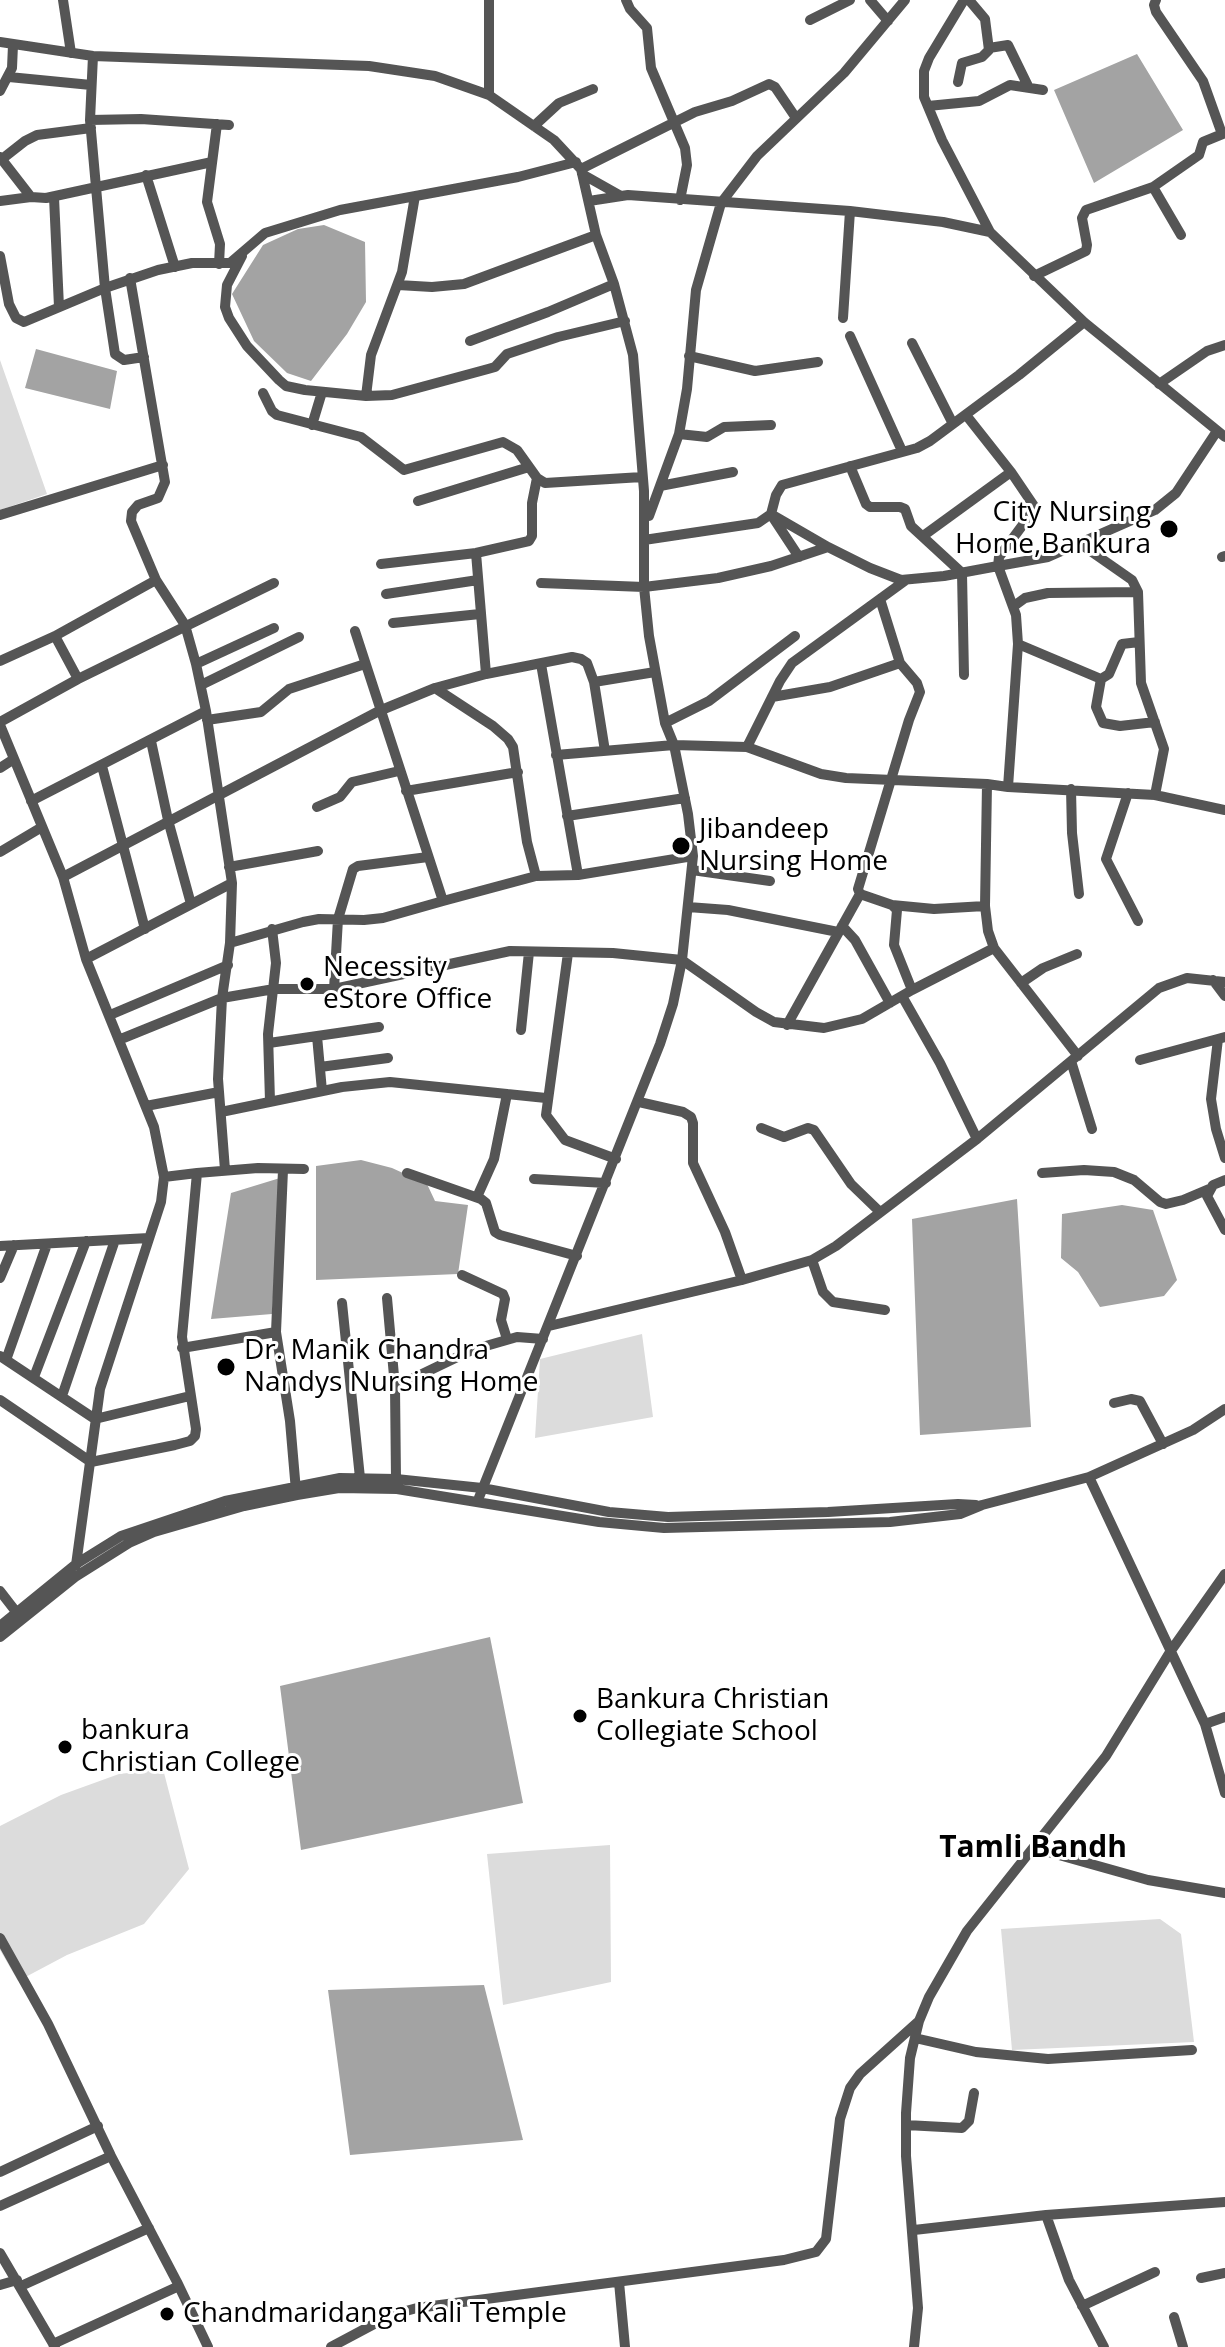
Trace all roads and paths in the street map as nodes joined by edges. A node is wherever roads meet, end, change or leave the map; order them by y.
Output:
1 (63, 0) edge
2 (489, 0) edge
3 (626, 0) edge
4 (850, 0) edge
5 (870, 0) edge
6 (905, 0) edge
7 (967, 0) edge
8 (1156, 0) edge
9 (810, 20) dead end
10 (888, 21) junction
11 (0, 42) edge
12 (13, 45) junction
13 (989, 48) junction
14 (71, 53) junction
15 (93, 56) junction
16 (9, 77) junction
17 (958, 82) dead end
18 (91, 85) junction
19 (1028, 86) junction
20 (593, 89) dead end
21 (1043, 90) dead end
22 (0, 91) edge
23 (489, 95) junction
24 (928, 106) junction
25 (796, 118) junction
26 (674, 122) junction
27 (90, 124) junction
28 (534, 126) junction
29 (1224, 133) edge
30 (1, 158) edge
31 (212, 162) junction
32 (579, 168) junction
33 (146, 175) junction
34 (97, 187) junction
35 (1153, 187) junction
36 (415, 196) junction
37 (621, 196) junction
38 (31, 197) junction
39 (54, 197) junction
40 (680, 200) junction
41 (0, 201) edge
42 (589, 201) junction
43 (721, 203) junction
44 (850, 211) junction
45 (990, 232) junction
46 (596, 235) junction
47 (1181, 235) dead end
48 (243, 255) junction
49 (0, 256) edge
50 (219, 264) junction
51 (175, 267) junction
52 (1034, 276) junction
53 (130, 278) junction
54 (614, 284) junction
55 (398, 285) junction
56 (105, 288) junction
57 (59, 307) junction
58 (843, 318) dead end
59 (625, 321) junction
60 (1084, 322) junction
61 (850, 336) dead end
62 (470, 341) dead end
63 (912, 343) dead end
64 (1225, 345) edge
65 (689, 356) junction
66 (144, 357) junction
67 (818, 362) dead end
68 (1159, 384) junction
69 (322, 392) junction
70 (263, 393) dead end
71 (366, 396) junction
72 (966, 415) junction
73 (953, 424) junction
74 (312, 425) junction
75 (771, 425) dead end
76 (679, 434) junction
77 (1221, 434) edge
78 (902, 451) junction
79 (163, 465) junction
80 (850, 466) junction
81 (529, 467) junction
82 (733, 472) dead end
83 (1011, 472) junction
84 (642, 477) junction
85 (537, 478) junction
86 (660, 486) junction
87 (418, 501) dead end
88 (771, 514) junction
89 (0, 515) edge
90 (646, 523) junction
91 (923, 536) junction
92 (644, 540) junction
93 (1079, 543) junction
94 (828, 547) junction
95 (476, 553) junction
96 (799, 557) junction
97 (381, 564) dead end
98 (998, 566) junction
99 (962, 573) junction
100 (156, 580) junction
101 (478, 580) junction
102 (906, 580) junction
103 (274, 583) dead end
104 (541, 583) dead end
105 (644, 587) junction
106 (1138, 592) junction
107 (386, 594) dead end
108 (880, 599) junction
109 (1014, 606) junction
110 (480, 614) junction
111 (393, 623) dead end
112 (185, 625) junction
113 (274, 628) dead end
114 (355, 631) dead end
115 (55, 636) junction
116 (795, 636) dead end
117 (299, 637) dead end
118 (1139, 642) junction
119 (1018, 644) junction
120 (0, 661) edge
121 (900, 663) junction
122 (196, 664) junction
123 (365, 664) junction
124 (541, 664) junction
125 (655, 672) junction
126 (486, 674) junction
127 (964, 675) dead end
128 (78, 679) junction
129 (1101, 679) junction
130 (594, 682) junction
131 (201, 685) junction
132 (435, 688) junction
133 (772, 697) junction
134 (379, 711) junction
135 (207, 716) junction
136 (1155, 722) junction
137 (665, 723) junction
138 (1, 729) edge
139 (151, 741) junction
140 (674, 745) junction
141 (747, 747) junction
142 (605, 751) junction
143 (556, 755) junction
144 (14, 759) junction
145 (102, 766) junction
146 (0, 768) edge
147 (399, 771) junction
148 (518, 772) junction
149 (892, 781) junction
150 (987, 784) junction
151 (1008, 787) junction
152 (1071, 789) junction
153 (406, 791) junction
154 (1128, 793) junction
155 (218, 795) junction
156 (1155, 795) junction
157 (685, 798) junction
158 (31, 801) junction
159 (317, 807) dead end
160 (1225, 810) edge
161 (567, 816) junction
162 (168, 820) junction
163 (42, 827) junction
164 (123, 846) junction
165 (318, 851) dead end
166 (0, 852) edge
167 (693, 856) junction
168 (428, 857) junction
169 (229, 867) junction
170 (692, 870) junction
171 (578, 875) junction
172 (536, 876) junction
173 (63, 877) junction
174 (770, 881) dead end
175 (232, 883) junction
176 (860, 894) junction
177 (1079, 894) dead end
178 (443, 901) junction
179 (191, 904) junction
180 (892, 905) junction
181 (985, 906) junction
182 (688, 907) junction
183 (338, 919) junction
184 (1138, 921) dead end
185 (145, 929) junction
186 (272, 929) junction
187 (840, 929) junction
188 (230, 943) junction
189 (994, 948) junction
190 (529, 952) junction
191 (568, 953) junction
192 (1077, 954) dead end
193 (86, 959) junction
194 (682, 960) junction
195 (228, 965) junction
196 (1213, 980) junction
197 (1225, 982) edge
198 (1021, 983) junction
199 (274, 989) junction
200 (334, 989) junction
201 (907, 993) junction
202 (1225, 996) edge
203 (222, 998) junction
204 (890, 1003) junction
205 (110, 1015) junction
206 (787, 1025) junction
207 (379, 1027) dead end
208 (521, 1030) dead end
209 (317, 1036) junction
210 (1222, 1038) edge
211 (121, 1039) junction
212 (269, 1043) junction
213 (388, 1058) dead end
214 (1074, 1059) junction
215 (1140, 1060) dead end
216 (320, 1067) junction
217 (322, 1091) junction
218 (219, 1092) junction
219 (507, 1094) junction
220 (546, 1098) junction
221 (270, 1101) junction
222 (639, 1102) junction
223 (146, 1106) junction
224 (221, 1112) junction
225 (761, 1128) dead end
226 (1092, 1129) dead end
227 (977, 1139) junction
228 (1225, 1158) edge
229 (616, 1159) junction
230 (304, 1169) dead end
231 (225, 1170) junction
232 (283, 1170) junction
233 (197, 1173) junction
234 (407, 1173) dead end
235 (1042, 1173) dead end
236 (164, 1177) junction
237 (534, 1179) dead end
238 (1225, 1180) edge
239 (606, 1183) junction
240 (1209, 1189) junction
241 (477, 1197) junction
242 (880, 1212) junction
243 (1225, 1230) edge
244 (149, 1238) junction
245 (115, 1240) junction
246 (86, 1241) junction
247 (47, 1244) junction
248 (14, 1245) junction
249 (0, 1246) edge
250 (577, 1256) junction
251 (812, 1260) junction
252 (462, 1275) dead end
253 (0, 1278) edge
254 (742, 1280) junction
255 (387, 1298) dead end
256 (342, 1303) dead end
257 (885, 1310) dead end
258 (549, 1326) junction
259 (276, 1332) junction
260 (507, 1339) junction
261 (543, 1339) junction
262 (182, 1348) junction
263 (3, 1358) edge
264 (34, 1377) junction
265 (395, 1387) junction
266 (62, 1396) junction
267 (190, 1396) junction
268 (0, 1400) edge
269 (1114, 1403) dead end
270 (1225, 1409) edge
271 (95, 1419) junction
272 (1163, 1444) junction
273 (91, 1462) junction
274 (1089, 1477) junction
275 (360, 1478) junction
276 (396, 1479) junction
277 (482, 1488) junction
278 (296, 1490) junction
279 (478, 1500) junction
280 (982, 1505) junction
281 (76, 1564) junction
282 (1225, 1574) edge
283 (75, 1577) junction
284 (0, 1591) edge
285 (17, 1613) junction
286 (0, 1626) edge
287 (0, 1637) edge
288 (1170, 1652) junction
289 (1225, 1717) edge
290 (1205, 1724) junction
291 (1225, 1793) edge
292 (1034, 1848) junction
293 (1225, 1893) edge
294 (0, 1938) edge
295 (919, 2021) junction
296 (915, 2038) junction
297 (1192, 2050) dead end
298 (974, 2093) dead end
299 (906, 2125) junction
300 (98, 2126) junction
301 (111, 2156) junction
302 (0, 2172) edge
303 (1225, 2202) edge
304 (0, 2206) edge
305 (1046, 2215) junction
306 (149, 2228) junction
307 (914, 2230) junction
308 (0, 2253) edge
309 (1155, 2272) dead end
310 (1225, 2273) edge
311 (1201, 2278) dead end
312 (619, 2282) junction
313 (19, 2283) junction
314 (0, 2285) edge
315 (179, 2286) junction
316 (1082, 2306) junction
317 (1174, 2317) dead end
318 (54, 2346) edge
319 (208, 2347) edge
320 (331, 2347) edge
321 (625, 2347) edge
322 (914, 2347) edge
323 (1104, 2347) edge
324 (1183, 2347) edge

1 - 14 street
2 - 23 street
3 - 26 street
4 - 9 street
5 - 10 street
6 - 10 street
7 - 13 street
7 - 24 street
8 - 29 street
10 - 25 street
11 - 12 street
12 - 14 street
12 - 16 street
13 - 17 street
13 - 19 street
14 - 15 street
15 - 18 street
15 - 23 street
16 - 18 street
16 - 22 street
18 - 27 street
19 - 21 street
19 - 24 street
20 - 28 street
23 - 28 street
24 - 45 street
25 - 26 street
25 - 43 street
26 - 32 street
26 - 40 street
27 - 30 street
27 - 31 street
27 - 34 street
28 - 32 street
29 - 35 street
30 - 38 street
31 - 33 street
31 - 50 street
32 - 36 street
32 - 37 street
32 - 42 street
33 - 34 street
33 - 51 street
34 - 39 street
34 - 56 street
35 - 47 street
35 - 52 street
36 - 48 street
36 - 55 street
37 - 40 street
37 - 42 street
38 - 39 street
38 - 41 street
39 - 57 street
40 - 43 street
42 - 46 street
43 - 44 street
43 - 65 street
44 - 45 street
44 - 58 street
45 - 52 street
46 - 54 street
46 - 55 street
48 - 50 street
48 - 69 street
49 - 57 street
50 - 51 street
51 - 53 street
52 - 60 street
53 - 56 street
53 - 66 street
54 - 59 street
54 - 62 street
55 - 71 street
56 - 57 street
56 - 66 street
59 - 71 street
59 - 84 street
60 - 68 street
60 - 72 street
61 - 78 street
63 - 73 street
64 - 68 street
65 - 67 street
65 - 76 street
66 - 79 street
68 - 77 street
69 - 71 street
69 - 74 street
70 - 74 street
72 - 73 street
72 - 83 street
73 - 78 street
74 - 81 street
75 - 76 street
76 - 86 street
77 - 93 street
78 - 80 street
79 - 89 street
79 - 100 street
80 - 88 street
80 - 91 street
81 - 85 street
81 - 87 street
82 - 86 street
83 - 91 street
83 - 98 street
84 - 85 street
84 - 90 street
85 - 95 street
86 - 90 street
88 - 92 street
88 - 94 street
88 - 96 street
90 - 92 street
91 - 99 street
92 - 105 street
93 - 98 street
93 - 106 street
94 - 96 street
94 - 102 street
95 - 97 street
95 - 101 street
96 - 105 street
98 - 99 street
98 - 109 street
99 - 102 street
99 - 127 street
100 - 112 street
100 - 115 street
101 - 107 street
101 - 110 street
102 - 108 street
103 - 112 street
104 - 105 street
105 - 125 street
106 - 109 street
106 - 118 street
108 - 121 street
108 - 133 street
109 - 119 street
110 - 111 street
110 - 126 street
112 - 122 street
112 - 128 street
113 - 122 street
114 - 123 street
115 - 120 street
115 - 128 street
116 - 137 street
117 - 131 street
118 - 129 street
118 - 136 street
119 - 129 street
119 - 151 street
121 - 133 street
121 - 149 street
122 - 131 street
123 - 134 street
123 - 135 street
124 - 126 street
124 - 130 street
124 - 143 street
125 - 130 street
125 - 137 street
126 - 132 street
128 - 138 street
129 - 136 street
130 - 142 street
131 - 135 street
132 - 134 street
132 - 148 street
133 - 141 street
134 - 147 street
134 - 155 street
135 - 139 street
135 - 155 street
136 - 156 street
137 - 140 street
138 - 144 street
139 - 145 street
139 - 162 street
140 - 141 street
140 - 142 street
140 - 157 street
141 - 149 street
142 - 143 street
143 - 161 street
144 - 146 street
144 - 158 street
145 - 158 street
145 - 164 street
147 - 153 street
147 - 159 street
148 - 153 street
148 - 172 street
149 - 150 street
149 - 176 street
150 - 151 street
150 - 181 street
151 - 152 street
152 - 154 street
152 - 177 street
153 - 168 street
154 - 156 street
154 - 184 street
155 - 162 street
155 - 169 street
156 - 160 street
157 - 161 street
157 - 167 street
158 - 163 street
161 - 171 street
162 - 164 street
162 - 179 street
163 - 166 street
163 - 173 street
164 - 173 street
164 - 185 street
165 - 169 street
167 - 170 street
167 - 171 street
168 - 178 street
168 - 183 street
169 - 175 street
170 - 174 street
170 - 182 street
171 - 172 street
172 - 178 street
173 - 193 street
175 - 179 street
175 - 188 street
176 - 180 street
176 - 187 street
178 - 183 street
179 - 185 street
180 - 181 street
180 - 201 street
181 - 189 street
182 - 187 street
182 - 194 street
183 - 186 street
183 - 200 street
185 - 193 street
186 - 188 street
186 - 199 street
187 - 204 street
187 - 206 street
188 - 195 street
189 - 198 street
189 - 201 street
190 - 191 street
190 - 200 street
190 - 208 street
191 - 194 street
191 - 220 street
192 - 198 street
193 - 205 street
194 - 206 street
194 - 222 street
195 - 203 street
195 - 205 street
196 - 197 street
196 - 202 street
196 - 214 street
198 - 214 street
199 - 200 street
199 - 203 street
199 - 212 street
201 - 204 street
201 - 227 street
203 - 211 street
203 - 218 street
204 - 206 street
205 - 211 street
207 - 209 street
209 - 212 street
209 - 216 street
210 - 215 street
210 - 228 street
211 - 223 street
212 - 221 street
213 - 216 street
214 - 226 street
214 - 227 street
216 - 217 street
217 - 219 street
217 - 221 street
218 - 223 street
218 - 224 street
219 - 220 street
219 - 241 street
220 - 229 street
221 - 224 street
222 - 229 street
222 - 254 street
223 - 236 street
224 - 231 street
225 - 242 street
227 - 242 street
229 - 239 street
230 - 232 street
231 - 232 street
231 - 233 street
232 - 259 street
233 - 236 street
233 - 262 street
234 - 241 street
235 - 240 street
236 - 244 street
237 - 239 street
238 - 240 street
239 - 250 street
240 - 243 street
241 - 250 street
242 - 251 street
244 - 245 street
244 - 271 street
245 - 246 street
245 - 266 street
246 - 247 street
246 - 264 street
247 - 248 street
247 - 263 street
248 - 249 street
248 - 253 street
250 - 258 street
251 - 254 street
251 - 257 street
252 - 260 street
254 - 258 street
255 - 265 street
256 - 275 street
258 - 261 street
259 - 262 street
259 - 278 street
260 - 261 street
260 - 265 street
261 - 277 street
262 - 267 street
263 - 264 street
264 - 266 street
265 - 276 street
266 - 271 street
267 - 271 street
267 - 273 street
268 - 273 street
269 - 272 street
270 - 272 street
271 - 273 street
272 - 274 street
273 - 281 street
274 - 280 street
274 - 288 street
275 - 276 street
275 - 278 street
276 - 277 street
277 - 279 street
277 - 280 street
278 - 279 street
278 - 281 street
278 - 283 street
279 - 280 street
281 - 283 street
281 - 285 street
282 - 288 street
283 - 287 street
284 - 285 street
285 - 286 street
288 - 290 street
288 - 292 street
289 - 290 street
290 - 291 street
292 - 293 street
292 - 295 street
294 - 300 street
295 - 296 street
295 - 312 street
296 - 297 street
296 - 299 street
298 - 299 street
299 - 307 street
300 - 301 street
300 - 302 street
301 - 304 street
301 - 306 street
303 - 305 street
305 - 307 street
305 - 316 street
306 - 313 street
306 - 315 street
307 - 322 street
308 - 313 street
309 - 316 street
310 - 311 street
312 - 320 street
312 - 321 street
313 - 314 street
313 - 318 street
315 - 318 street
315 - 319 street
316 - 323 street
317 - 324 street

